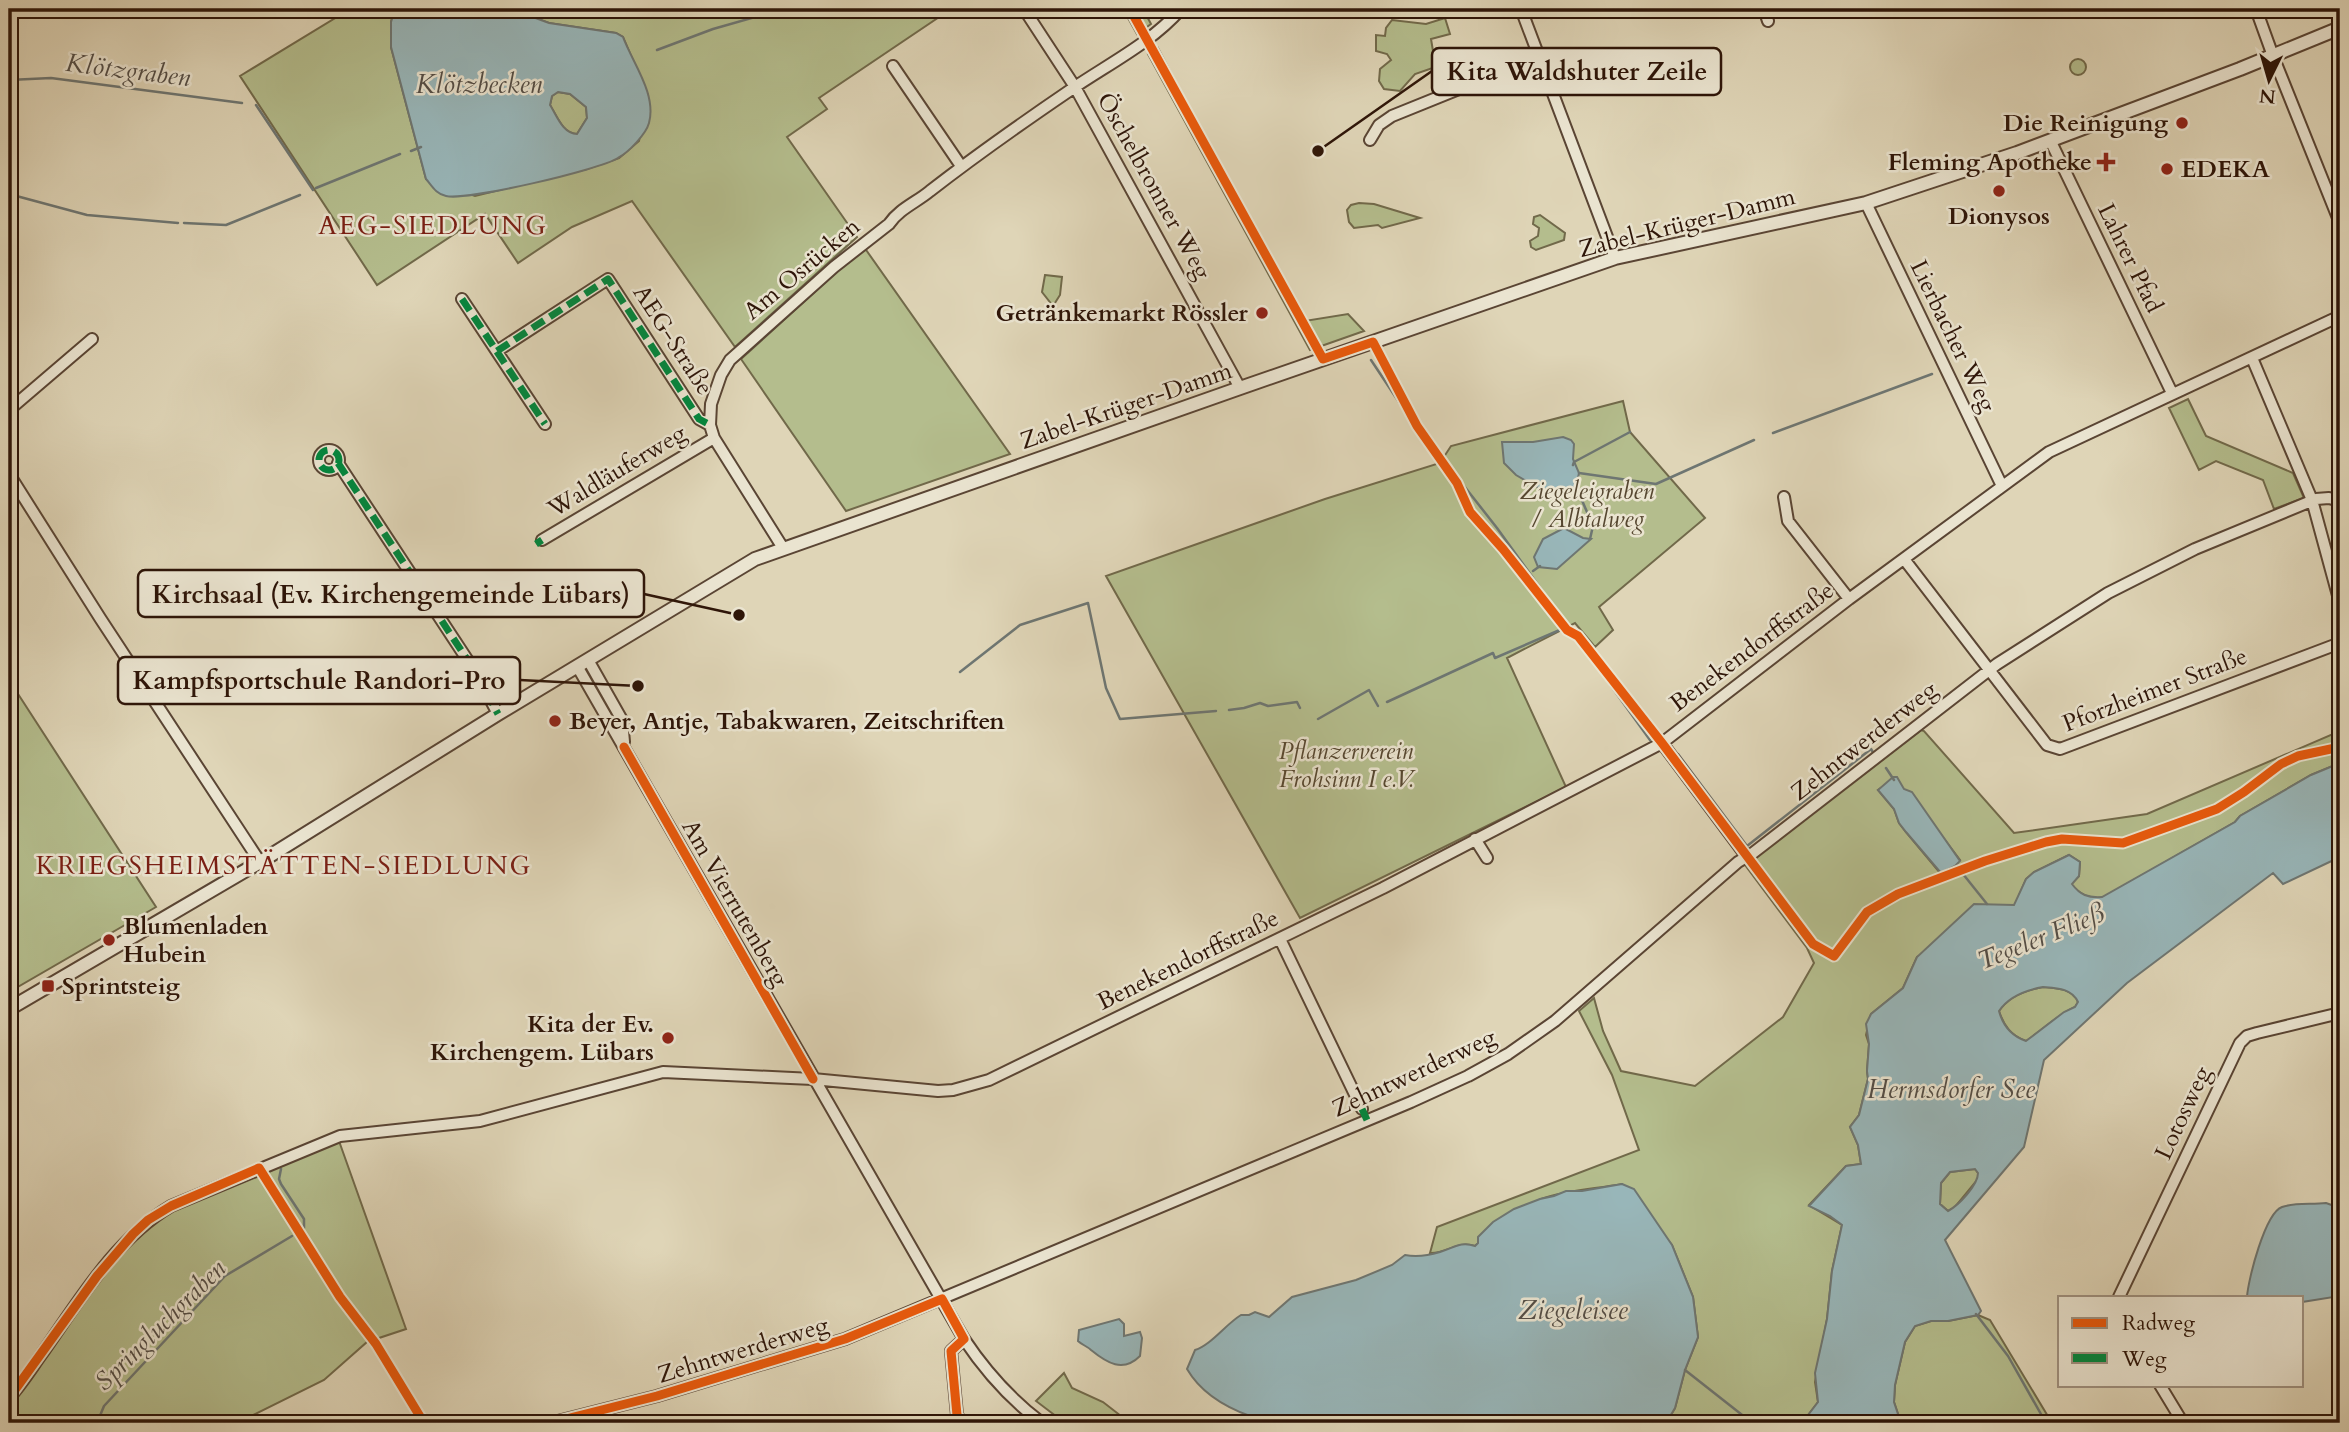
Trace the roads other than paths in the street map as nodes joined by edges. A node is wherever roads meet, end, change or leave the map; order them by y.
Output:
1 (1024, 9) edge
2 (1181, 9) edge
3 (1521, 9) edge
4 (1764, 9) edge
5 (2256, 9) edge
6 (1768, 21) dead end
7 (2340, 28) edge
8 (2273, 56) junction
9 (1538, 57) junction
10 (893, 66) dead end
11 (1075, 87) junction
12 (1370, 140) dead end
13 (2050, 142) junction
14 (961, 166) junction
15 (1867, 203) junction
16 (2340, 223) edge
17 (1615, 258) junction
18 (462, 299) dead end
19 (2340, 316) edge
20 (92, 339) dead end
21 (497, 351) junction
22 (2252, 358) junction
23 (1240, 388) junction
24 (2172, 393) junction
25 (9, 410) edge
26 (545, 424) dead end
27 (710, 425) junction
28 (714, 438) junction
29 (338, 463) dead end
30 (9, 474) edge
31 (2002, 486) junction
32 (1784, 498) dead end
33 (2312, 500) junction
34 (2340, 500) edge
35 (542, 540) dead end
36 (783, 548) junction
37 (1904, 559) junction
38 (1849, 599) junction
39 (2340, 603) edge
40 (2340, 643) edge
41 (582, 663) junction
42 (1989, 670) junction
43 (504, 710) junction
44 (1662, 743) junction
45 (1475, 839) junction
46 (1746, 857) junction
47 (1487, 858) dead end
48 (260, 862) junction
49 (1280, 939) junction
50 (9, 1009) edge
51 (2340, 1013) edge
52 (813, 1079) junction
53 (1362, 1109) dead end
54 (2119, 1296) edge
55 (942, 1299) junction
56 (964, 1339) junction
57 (2161, 1386) edge
58 (9, 1398) edge
59 (550, 1423) edge
60 (962, 1423) edge
61 (1042, 1423) edge
62 (2183, 1423) edge

1 - 11 street, Öschelbronner Weg
2 - 11 street, Am Osrücken
3 - 9 street
4 - 6 street
5 - 8 street
7 - 8 street, Zabel-Krüger-Damm
8 - 13 street, Zabel-Krüger-Damm
8 - 16 street
9 - 12 street
9 - 17 street
10 - 14 street
11 - 14 street, Am Osrücken
11 - 23 street, Öschelbronner Weg
13 - 15 street, Zabel-Krüger-Damm
13 - 24 street, Lahrer Pfad
14 - 27 street, Am Osrücken
15 - 17 street, Zabel-Krüger-Damm
15 - 31 street, Lierbacher Weg
17 - 23 street, Zabel-Krüger-Damm
18 - 21 street
19 - 22 street, Benekendorffstraße
20 - 25 street
21 - 26 street
21 - 27 street, AEG-Straße
22 - 24 street, Benekendorffstraße
22 - 33 street
23 - 36 street, Zabel-Krüger-Damm
24 - 31 street, Benekendorffstraße
27 - 28 street, Am Osrücken
28 - 35 street, Waldläuferweg
28 - 36 street, Am Osrücken
29 - 43 street
30 - 48 street
31 - 37 street, Benekendorffstraße
32 - 38 street
33 - 34 street, Zehntwerderweg
33 - 39 street
33 - 42 street, Zehntwerderweg
36 - 41 street, Zabel-Krüger-Damm
37 - 38 street, Benekendorffstraße
37 - 42 street, Pforzheimer Straße
38 - 44 street, Benekendorffstraße
40 - 42 street, Pforzheimer Straße
41 - 43 street, Zabel-Krüger-Damm
41 - 52 street, Am Vierrutenberg
42 - 46 street, Zehntwerderweg
43 - 48 street, Zabel-Krüger-Damm
44 - 45 street, Benekendorffstraße
44 - 46 street
45 - 47 street
45 - 49 street, Benekendorffstraße
46 - 55 street, Zehntwerderweg
48 - 50 street, Zabel-Krüger-Damm
49 - 52 street, Benekendorffstraße
49 - 53 street
51 - 54 street, Lotosweg
52 - 55 street, Am Vierrutenberg
52 - 58 street, Benekendorffstraße
55 - 56 street, Am Vierrutenberg
55 - 59 street, Zehntwerderweg
56 - 60 street
56 - 61 street, Am Vierrutenberg
57 - 62 street

